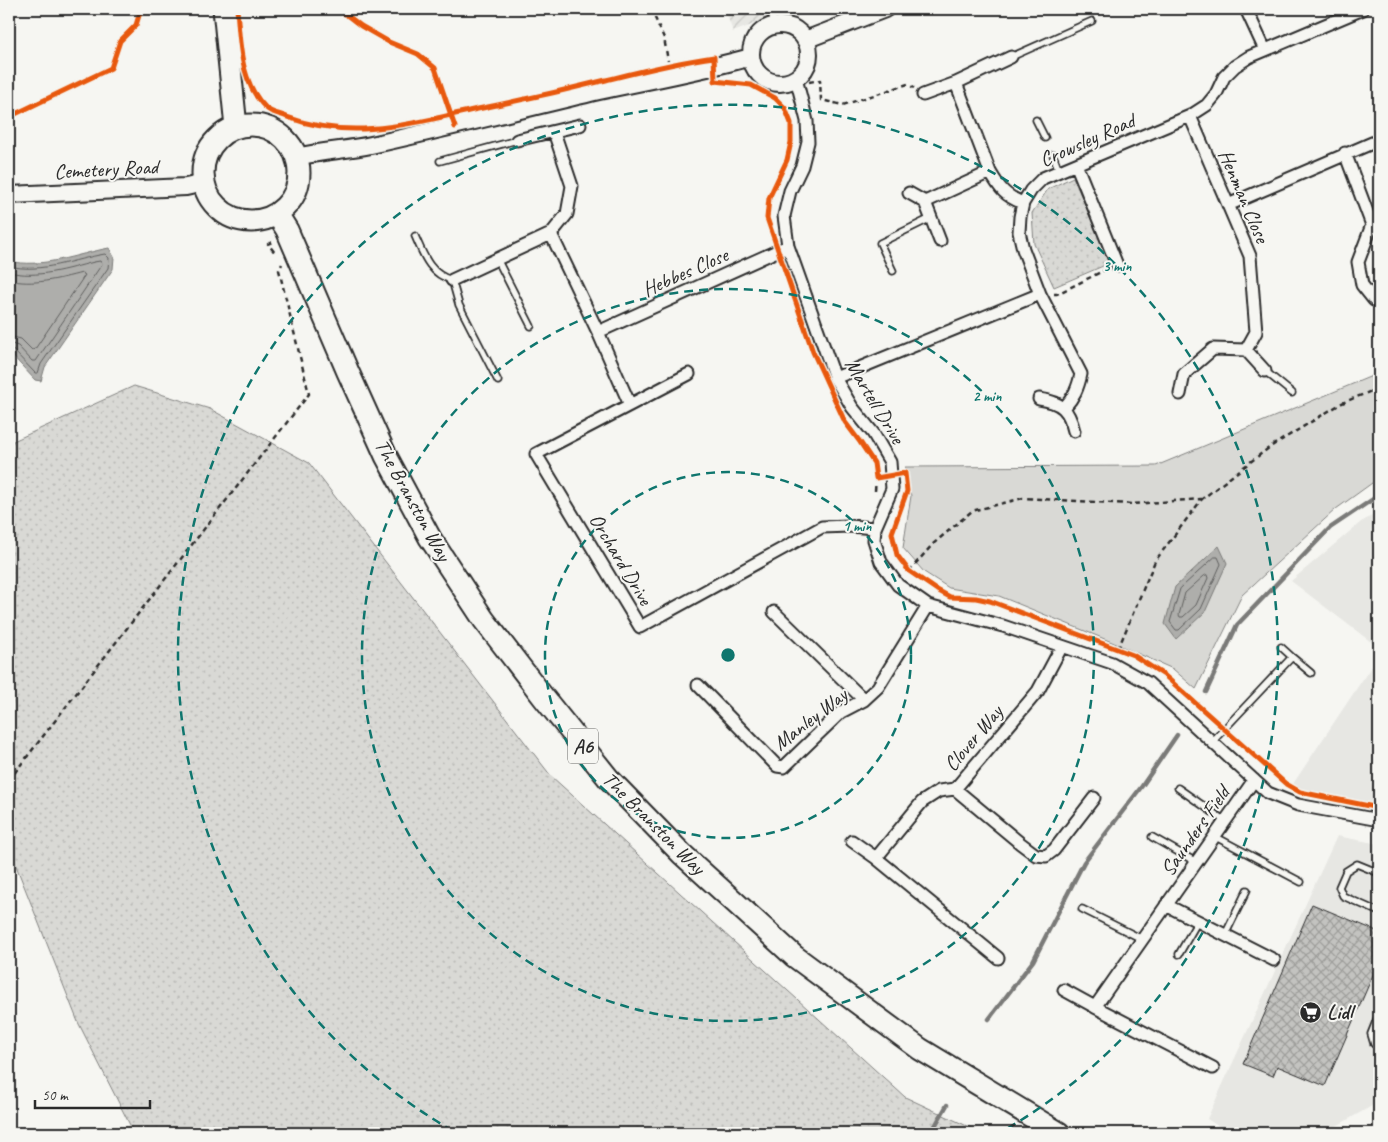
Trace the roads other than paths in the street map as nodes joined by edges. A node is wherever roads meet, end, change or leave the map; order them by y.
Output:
1 (224, 9) edge
2 (770, 9) edge
3 (885, 9) edge
4 (1246, 9) edge
5 (1363, 9) edge
6 (1092, 22) dead end
7 (775, 25) junction
8 (805, 40) junction
9 (1265, 50) junction
10 (750, 57) junction
11 (1011, 57) joint
12 (796, 83) junction
13 (956, 83) junction
14 (923, 94) road end
15 (1190, 116) junction
16 (1036, 120) dead end
17 (580, 125) dead end
18 (236, 127) junction
19 (554, 132) junction
20 (1045, 138) dead end
21 (517, 140) joint
22 (1379, 140) edge
23 (1345, 153) junction
24 (1053, 155) dead end
25 (297, 157) junction
26 (440, 162) dead end
27 (1076, 164) junction
28 (1059, 171) junction
29 (990, 172) junction
30 (204, 183) junction
31 (909, 193) dead end
32 (9, 195) edge
33 (925, 202) junction
34 (1023, 204) junction
35 (1228, 204) junction
36 (931, 218) junction
37 (282, 222) junction
38 (551, 234) junction
39 (415, 236) dead end
40 (940, 241) dead end
41 (788, 246) junction
42 (497, 259) junction
43 (1117, 265) road end
44 (893, 271) dead end
45 (452, 280) junction
46 (1040, 294) junction
47 (1374, 300) dead end
48 (532, 326) dead end
49 (598, 332) junction
50 (1246, 350) junction
51 (1265, 371) joint
52 (689, 374) dead end
53 (835, 378) junction
54 (498, 381) dead end
55 (1292, 393) dead end
56 (1180, 394) dead end
57 (1039, 399) dead end
58 (630, 405) junction
59 (1064, 408) junction
60 (1074, 432) dead end
61 (875, 528) junction
62 (928, 606) junction
63 (774, 612) dead end
64 (1062, 646) junction
65 (1281, 648) dead end
66 (1292, 657) junction
67 (1311, 673) dead end
68 (698, 685) dead end
69 (864, 700) junction
70 (1212, 742) junction
71 (1254, 780) junction
72 (1178, 788) dead end
73 (955, 789) junction
74 (1094, 798) dead end
75 (1379, 820) edge
76 (1225, 821) junction
77 (1214, 836) junction
78 (1152, 837) dead end
79 (852, 841) dead end
80 (876, 858) junction
81 (1196, 862) junction
82 (1379, 873) edge
83 (1301, 882) dead end
84 (1247, 890) dead end
85 (1166, 904) junction
86 (1082, 908) dead end
87 (1379, 912) edge
88 (1198, 921) junction
89 (1225, 935) junction
90 (1142, 939) junction
91 (1179, 954) dead end
92 (998, 958) dead end
93 (1274, 960) dead end
94 (1064, 990) dead end
95 (1095, 1007) junction
96 (1379, 1014) edge
97 (1379, 1046) edge
98 (1213, 1068) dead end
99 (1059, 1133) edge

1 - 18 highway
2 - 7 lane
3 - 8 main road
4 - 9 street
5 - 9 street, Crowsley Road
6 - 11 lane
7 - 8 main road
7 - 10 main road
8 - 12 main road
9 - 15 street, Crowsley Road
10 - 12 main road
10 - 25 main road
11 - 13 street
12 - 41 street, Martell Drive
13 - 14 street
13 - 29 street
15 - 27 street, Crowsley Road
15 - 35 street, Henman Close
16 - 20 lane
17 - 19 street
18 - 25 highway
18 - 30 highway
19 - 21 street
19 - 38 street
21 - 26 lane
22 - 23 street
23 - 35 street
23 - 47 street
24 - 28 lane
25 - 37 highway
27 - 28 street, Crowsley Road
27 - 43 street
28 - 34 street, Crowsley Road
29 - 33 street
29 - 34 street
30 - 32 main road, Cemetery Road
30 - 37 highway
31 - 33 street
33 - 36 street
34 - 46 street, Crowsley Road
35 - 50 street, Henman Close
36 - 40 street
36 - 44 lane
37 - 99 highway, The Branston Way / A6
38 - 42 street
38 - 49 street
39 - 45 lane
41 - 49 street, Hebbes Close
41 - 53 street, Martell Drive
42 - 45 street
42 - 48 lane
45 - 54 lane
46 - 53 street
46 - 59 street, Crowsley Road
49 - 58 street
50 - 51 street
50 - 56 street
51 - 55 lane
52 - 58 street, Orchard Drive
53 - 61 street, Martell Drive
57 - 59 street
58 - 61 street, Orchard Drive
59 - 60 street
61 - 62 street
62 - 64 street
62 - 69 street, Manley Way
63 - 69 street
64 - 70 street
64 - 73 street, Clover Way
65 - 66 lane
66 - 67 lane
66 - 70 lane
68 - 69 street, Manley Way
70 - 71 street
71 - 75 street
71 - 76 street, Saunders Field
72 - 76 lane
73 - 74 street
73 - 80 street, Clover Way
76 - 77 street, Saunders Field
77 - 81 street, Saunders Field
77 - 83 lane
78 - 81 lane
79 - 80 street
80 - 92 street
81 - 85 street, Saunders Field
82 - 87 lane
84 - 89 lane
85 - 88 street, Saunders Field
85 - 90 street, Saunders Field
86 - 90 lane
88 - 89 street, Saunders Field
88 - 91 lane
89 - 93 street, Saunders Field
90 - 95 street, Saunders Field
94 - 95 street
95 - 98 street
96 - 97 lane

